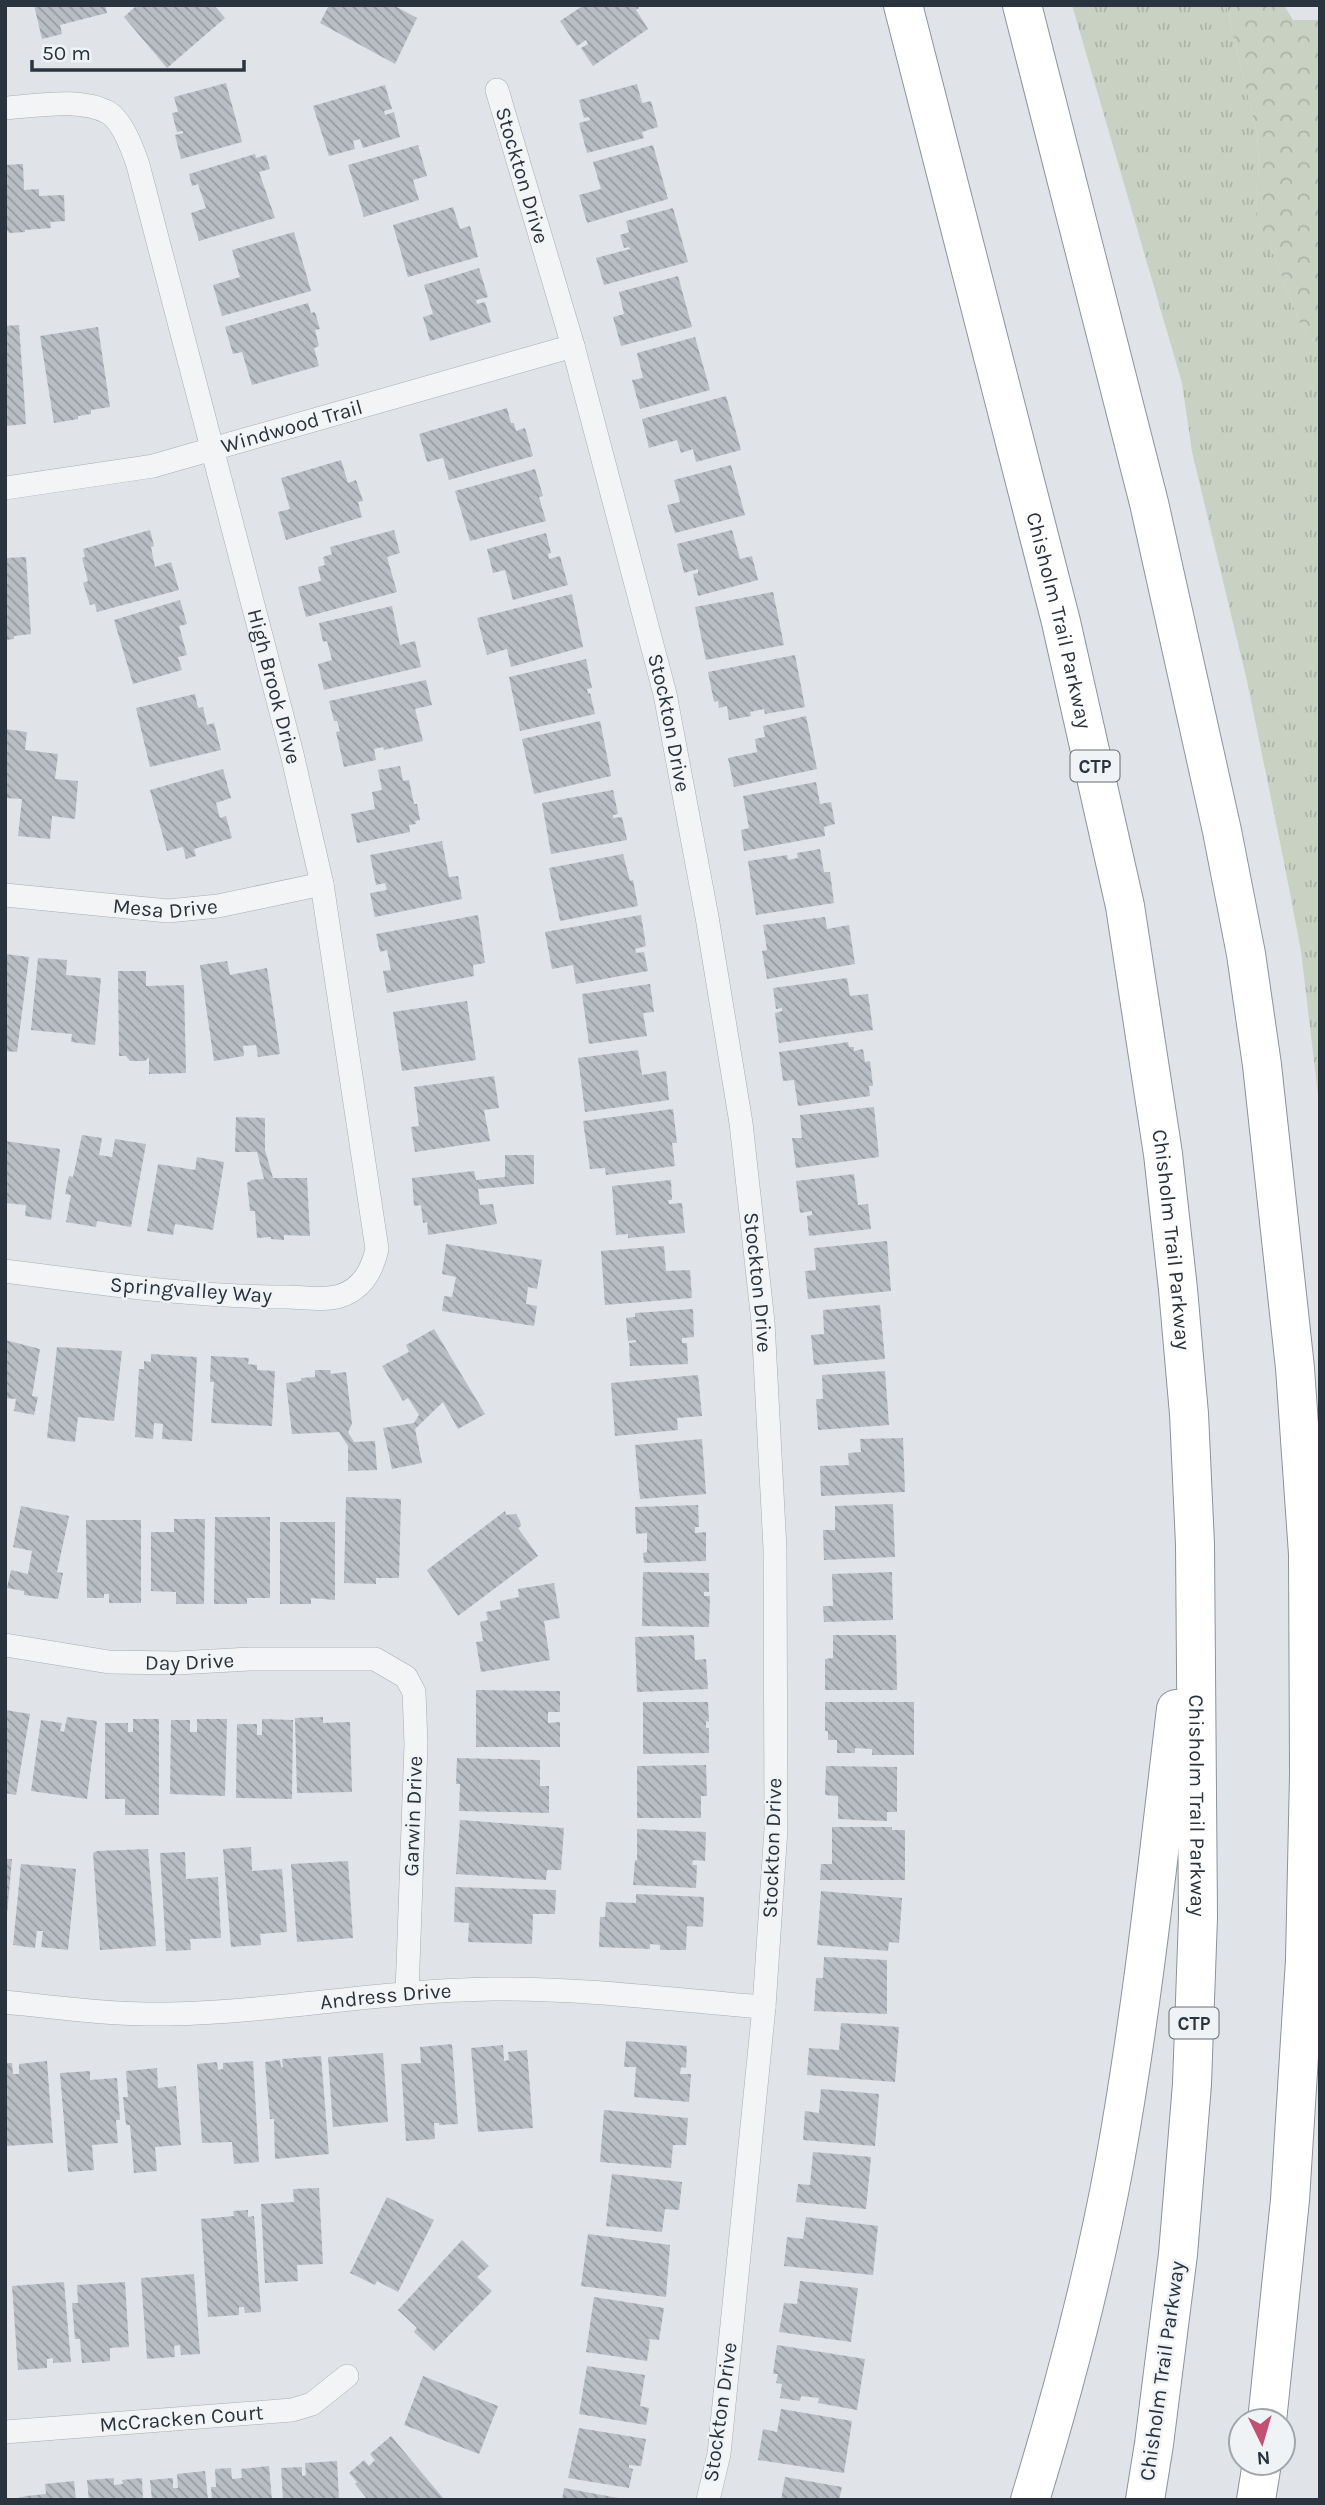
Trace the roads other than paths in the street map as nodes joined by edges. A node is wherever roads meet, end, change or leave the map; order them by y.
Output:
1 (903, 5) edge
2 (1022, 5) edge
3 (497, 90) dead end
4 (5, 108) edge
5 (573, 346) junction
6 (210, 449) junction
7 (5, 488) edge
8 (322, 884) junction
9 (5, 895) edge
10 (1268, 1107) junction
11 (5, 1271) edge
12 (369, 1274) joint
13 (1320, 1366) edge
14 (1195, 1544) junction
15 (5, 1645) edge
16 (375, 1659) joint
17 (407, 1993) junction
18 (5, 2002) edge
19 (764, 2007) junction
20 (346, 2376) dead end
21 (1268, 2407) edge
22 (5, 2432) edge
23 (1260, 2477) edge
24 (708, 2500) edge
25 (1030, 2500) edge
26 (1144, 2500) edge
27 (1256, 2500) edge

1 - 14 highway, Chisholm Trail Parkway / CTP
2 - 10 highway
3 - 5 street, Stockton Drive
4 - 6 street, High Brook Drive
5 - 6 street, Windwood Trail
5 - 19 street, Stockton Drive
6 - 7 street, Windwood Trail
6 - 8 street, High Brook Drive
8 - 9 street, Mesa Drive
8 - 12 street, High Brook Drive
10 - 13 highway
10 - 21 highway
11 - 12 street, Springvalley Way
14 - 25 highway
14 - 26 highway, Chisholm Trail Parkway / CTP
15 - 16 street, Day Drive
16 - 17 street, Garwin Drive
17 - 18 street, Andress Drive
17 - 19 street, Andress Drive
19 - 24 street, Stockton Drive
20 - 22 street, McCracken Court
23 - 27 highway

